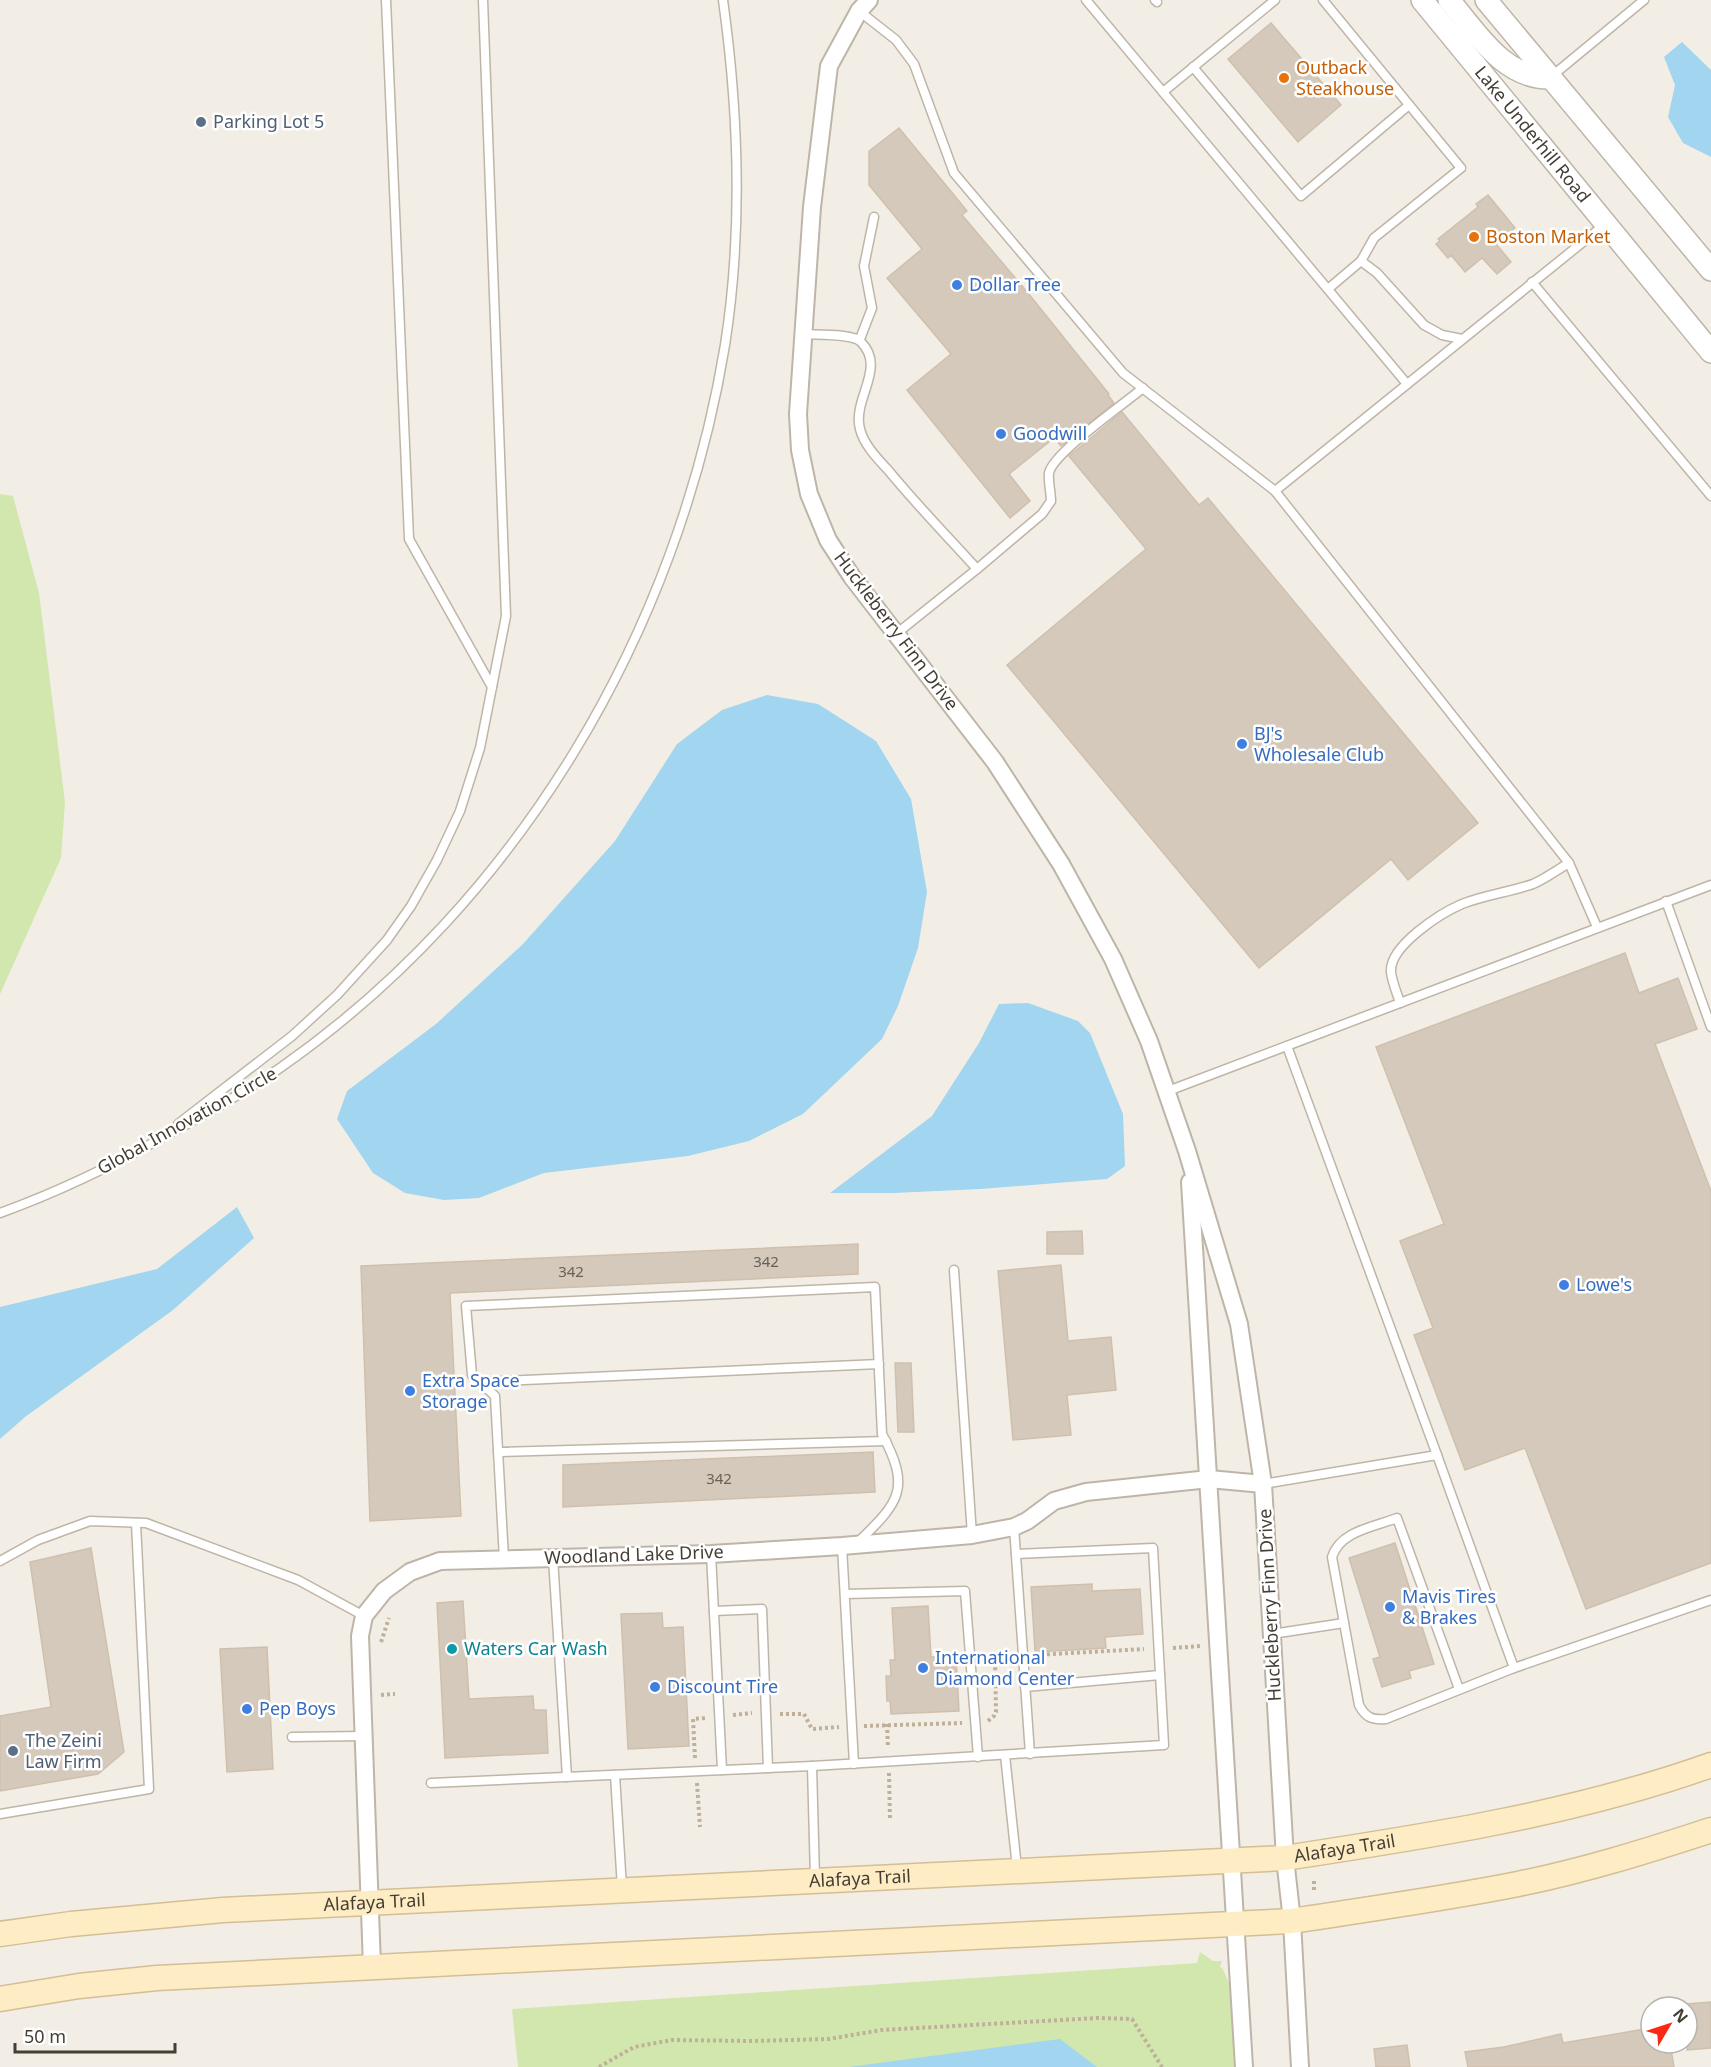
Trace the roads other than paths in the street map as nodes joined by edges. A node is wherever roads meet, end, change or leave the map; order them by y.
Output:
1 (386, 0) edge
2 (483, 0) edge
3 (723, 0) edge
4 (1088, 0) edge
5 (1275, 0) edge
6 (1323, 0) edge
7 (1422, 0) edge
8 (1449, 0) edge
9 (1486, 0) edge
10 (1644, 0) edge
11 (864, 6) edge
12 (1193, 67) junction
13 (1550, 78) junction
14 (1163, 92) junction
15 (1409, 105) junction
16 (874, 217) dead end
17 (1607, 223) junction
18 (1361, 261) junction
19 (1711, 270) edge
20 (1532, 282) junction
21 (1328, 289) junction
22 (802, 334) junction
23 (860, 339) junction
24 (1462, 339) junction
25 (1711, 352) edge
26 (1407, 384) junction
27 (1143, 388) junction
28 (1275, 491) junction
29 (1711, 496) edge
30 (977, 569) junction
31 (896, 634) junction
32 (492, 687) junction
33 (1569, 863) junction
34 (1711, 885) edge
35 (1666, 901) junction
36 (1597, 927) junction
37 (1400, 1003) junction
38 (1711, 1027) edge
39 (1287, 1046) junction
40 (1168, 1090) junction
41 (153, 1143) junction
42 (1187, 1151) junction
43 (0, 1213) edge
44 (954, 1270) dead end
45 (879, 1364) junction
46 (480, 1382) junction
47 (886, 1441) junction
48 (498, 1452) junction
49 (1437, 1455) junction
50 (1209, 1479) junction
51 (1263, 1484) junction
52 (136, 1523) junction
53 (1014, 1527) junction
54 (972, 1535) junction
55 (849, 1545) junction
56 (711, 1554) junction
57 (1016, 1554) junction
58 (553, 1558) junction
59 (504, 1559) junction
60 (0, 1561) edge
61 (845, 1594) junction
62 (1711, 1600) edge
63 (714, 1611) junction
64 (364, 1616) junction
65 (1344, 1623) junction
66 (1272, 1634) junction
67 (1514, 1668) junction
68 (1160, 1675) junction
69 (1025, 1687) junction
70 (1459, 1689) junction
71 (364, 1736) junction
72 (292, 1737) dead end
73 (1030, 1754) junction
74 (1005, 1755) junction
75 (978, 1757) junction
76 (854, 1764) junction
77 (1711, 1765) edge
78 (812, 1766) junction
79 (768, 1768) junction
80 (722, 1770) junction
81 (615, 1775) junction
82 (567, 1777) junction
83 (431, 1783) dead end
84 (0, 1814) edge
85 (1711, 1830) edge
86 (1285, 1858) junction
87 (1231, 1861) junction
88 (1017, 1872) junction
89 (815, 1881) junction
90 (622, 1890) junction
91 (371, 1902) junction
92 (1292, 1921) junction
93 (1235, 1923) junction
94 (0, 1934) edge
95 (372, 1966) junction
96 (0, 1999) edge
97 (1244, 2067) edge
98 (1300, 2067) edge

1 - 32 lane
2 - 32 lane
3 - 41 lane, Global Innovation Circle
4 - 14 lane
5 - 12 lane
6 - 15 lane
7 - 17 street, Lake Underhill Road
8 - 13 street
9 - 13 street
10 - 13 lane
11 - 22 street, Huckleberry Finn Drive
11 - 27 lane
12 - 14 lane
12 - 15 lane
13 - 19 street
14 - 21 lane
15 - 18 lane
16 - 23 lane
17 - 20 lane
17 - 25 street, Lake Underhill Road
18 - 21 lane
18 - 24 lane
20 - 24 lane
20 - 29 lane
21 - 26 lane
22 - 23 lane
22 - 31 street, Huckleberry Finn Drive
23 - 30 lane
24 - 26 lane
26 - 28 lane
27 - 28 lane
27 - 30 lane
28 - 33 lane
30 - 31 lane
31 - 40 street, Huckleberry Finn Drive
32 - 41 lane
33 - 36 lane
33 - 37 lane
34 - 35 lane
35 - 36 lane
35 - 38 lane
36 - 37 lane
37 - 39 lane
39 - 40 lane
39 - 49 lane
40 - 42 street, Huckleberry Finn Drive
41 - 43 lane, Global Innovation Circle
42 - 50 street, Huckleberry Finn Drive
42 - 51 street, Huckleberry Finn Drive
44 - 54 lane
45 - 46 lane
45 - 46 lane
45 - 47 lane
46 - 48 lane
47 - 48 lane
47 - 55 lane
48 - 59 lane
49 - 51 lane
49 - 67 lane
50 - 51 street, Woodland Lake Drive
50 - 53 street, Woodland Lake Drive
50 - 87 street, Huckleberry Finn Drive
51 - 66 street, Huckleberry Finn Drive
52 - 60 lane
52 - 64 lane
52 - 84 lane
53 - 54 street, Woodland Lake Drive
53 - 57 lane
54 - 55 street, Woodland Lake Drive
55 - 56 street, Woodland Lake Drive
55 - 61 lane
56 - 58 street, Woodland Lake Drive
56 - 63 lane
57 - 68 lane
57 - 69 lane
58 - 59 street, Woodland Lake Drive
58 - 82 lane
59 - 64 street, Woodland Lake Drive
61 - 75 lane
61 - 76 lane
62 - 67 lane
63 - 79 lane
63 - 80 lane
64 - 71 street
65 - 66 lane
65 - 70 lane
65 - 70 lane
66 - 86 street, Huckleberry Finn Drive
67 - 70 lane
68 - 69 lane
68 - 73 lane
69 - 73 lane
71 - 72 lane
71 - 91 street
73 - 74 lane
74 - 75 lane
74 - 88 lane
75 - 76 lane
76 - 78 lane
77 - 86 main road, Alafaya Trail
78 - 79 lane
78 - 89 lane
79 - 80 lane
80 - 81 lane
81 - 82 lane
81 - 90 lane
82 - 83 lane
85 - 92 main road
86 - 87 main road, Alafaya Trail
86 - 92 street, Huckleberry Finn Drive
87 - 88 main road, Alafaya Trail
87 - 93 street, Huckleberry Finn Drive
88 - 89 main road, Alafaya Trail
89 - 90 main road, Alafaya Trail
90 - 91 main road, Alafaya Trail
91 - 94 main road, Alafaya Trail
91 - 95 street
92 - 93 main road
92 - 98 street, Huckleberry Finn Drive
93 - 95 main road
93 - 97 street, Huckleberry Finn Drive
95 - 96 main road

